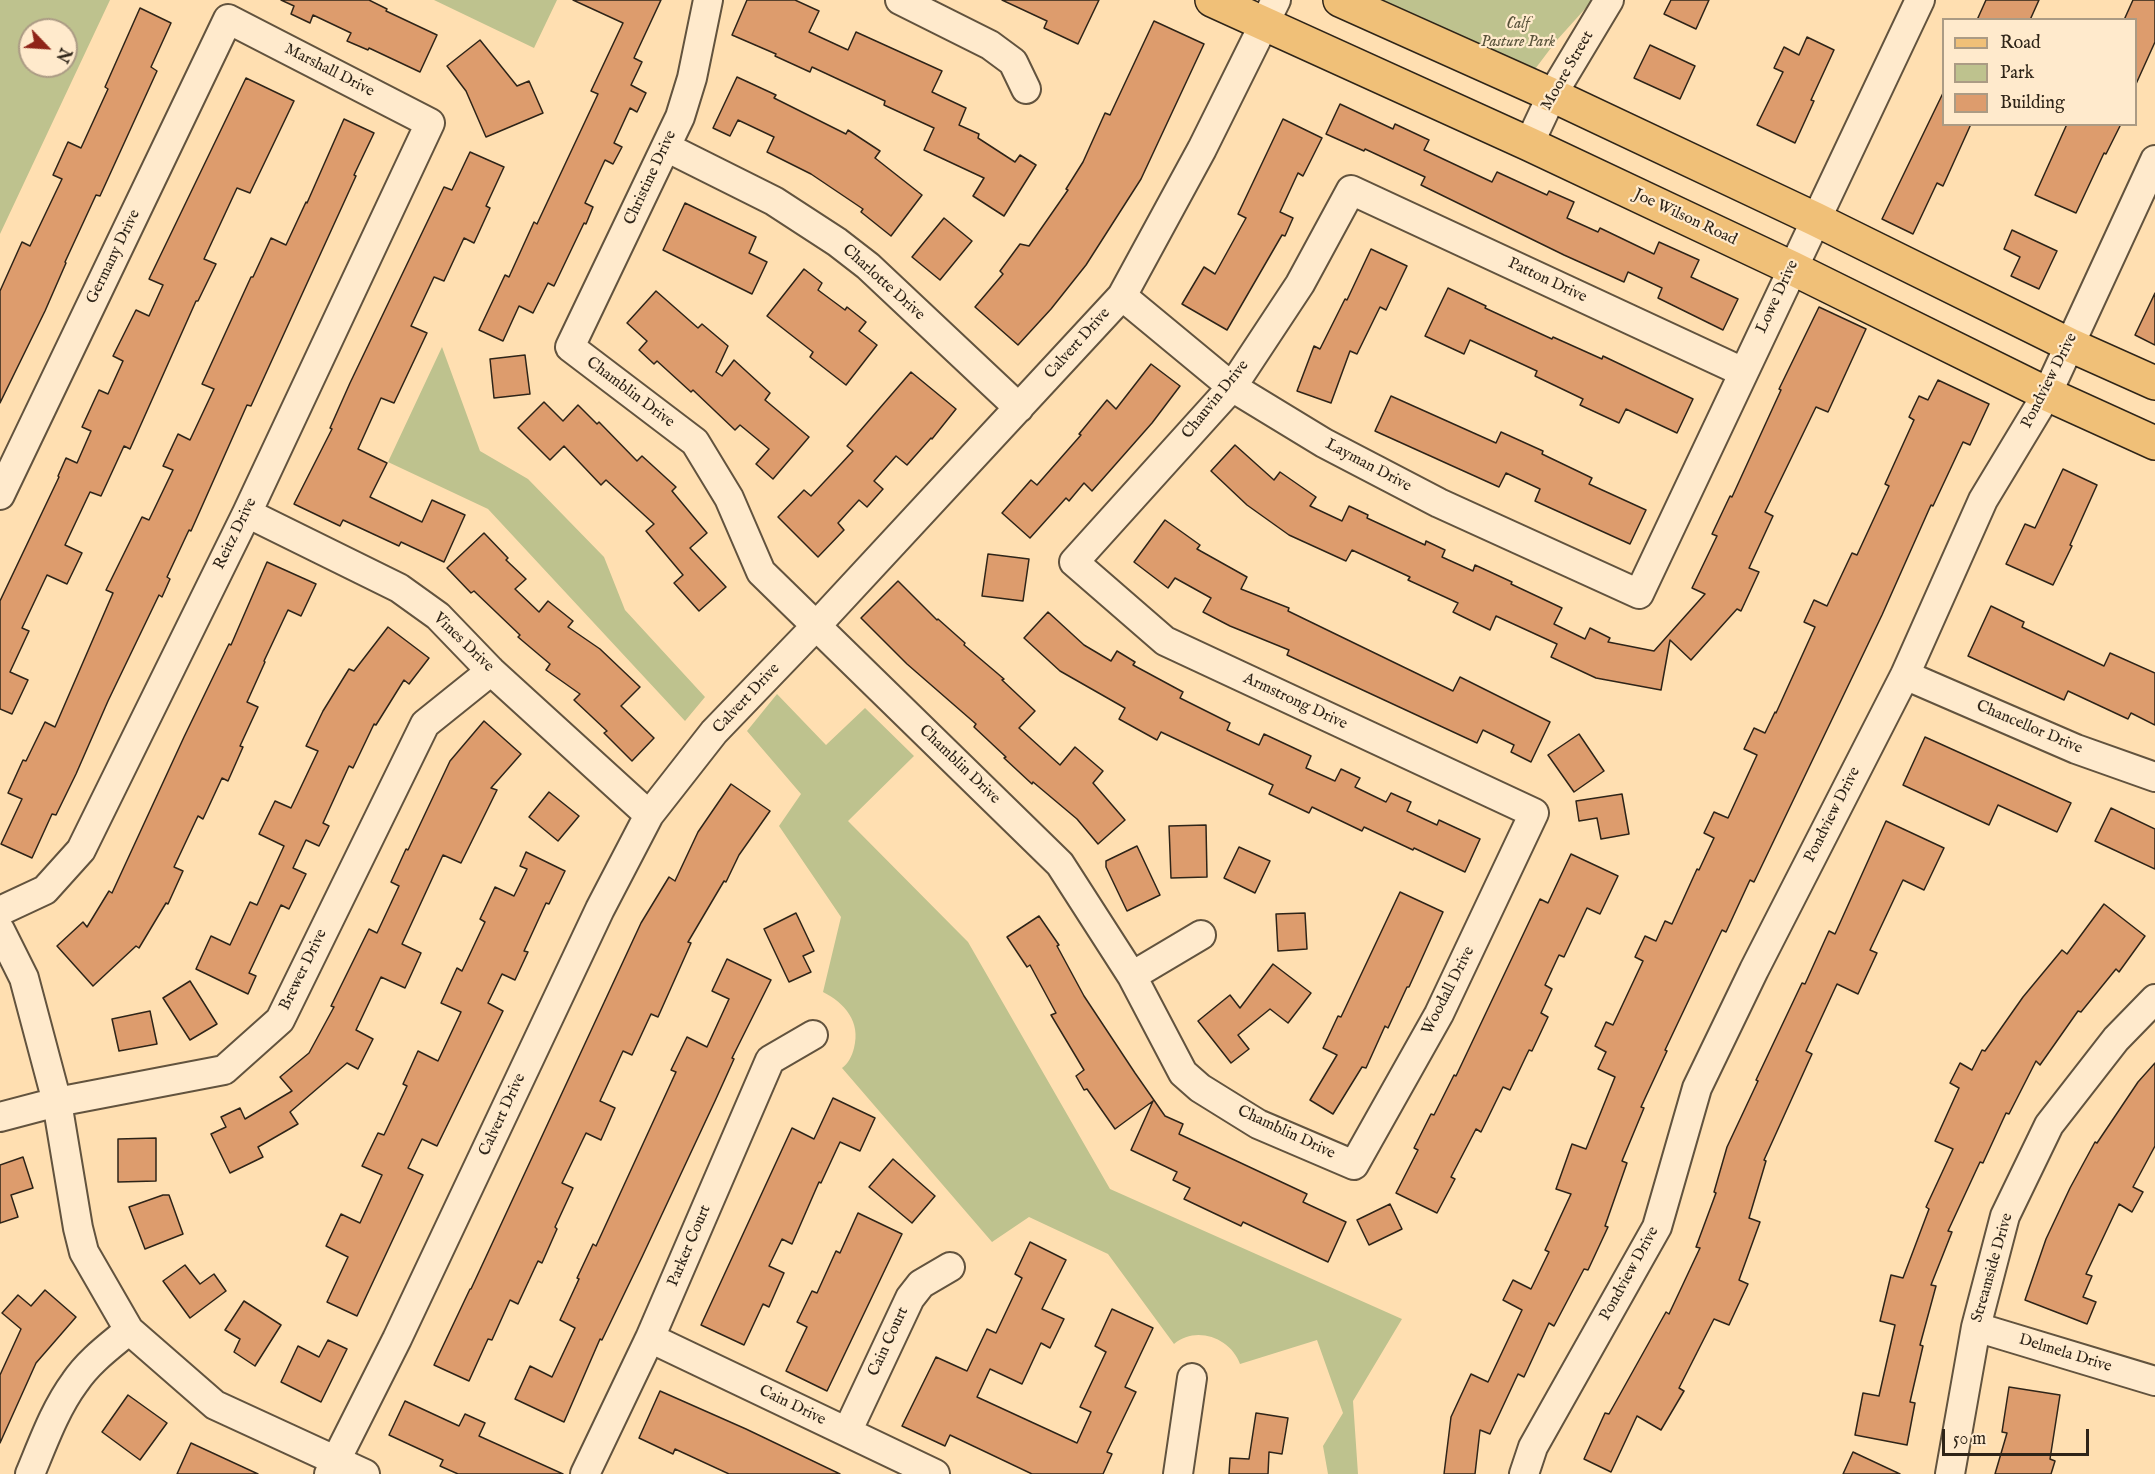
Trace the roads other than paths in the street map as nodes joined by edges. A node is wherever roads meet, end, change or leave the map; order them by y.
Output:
1 (708, 0) edge
2 (900, 0) edge
3 (1212, 0) edge
4 (1340, 0) edge
5 (1609, 0) edge
6 (1920, 0) edge
7 (1270, 12) edge
8 (228, 19) joint
9 (1026, 89) dead end
10 (1552, 95) junction
11 (430, 123) joint
12 (1529, 144) junction
13 (666, 147) junction
14 (2155, 160) edge
15 (1351, 190) joint
16 (1815, 219) junction
17 (1792, 268) junction
18 (1122, 296) junction
19 (2070, 345) junction
20 (570, 347) joint
21 (1743, 372) junction
22 (2155, 383) edge
23 (1232, 387) junction
24 (2047, 394) junction
25 (1019, 408) junction
26 (2155, 443) edge
27 (0, 495) edge
28 (247, 513) junction
29 (1074, 562) joint
30 (1639, 594) joint
31 (816, 626) junction
32 (491, 671) junction
33 (1905, 675) junction
34 (2155, 777) edge
35 (1534, 813) joint
36 (649, 815) junction
37 (0, 911) edge
38 (0, 930) edge
39 (1201, 935) dead end
40 (1132, 976) junction
41 (2155, 999) edge
42 (813, 1035) dead end
43 (57, 1102) junction
44 (0, 1117) edge
45 (1354, 1165) joint
46 (950, 1267) dead end
47 (1976, 1327) junction
48 (129, 1330) junction
49 (650, 1338) junction
50 (1192, 1378) dead end
51 (2155, 1381) edge
52 (847, 1432) junction
53 (332, 1467) edge
54 (30, 1474) edge
55 (365, 1474) edge
56 (585, 1474) edge
57 (935, 1474) edge
58 (1178, 1474) edge
59 (1524, 1474) edge
60 (1950, 1474) edge

1 - 13 street, Christine Drive
2 - 9 street
3 - 7 main road, Joe Wilson Road
4 - 10 main road
5 - 10 street, Moore Street
6 - 16 street, Lowe Drive
7 - 12 main road, Joe Wilson Road
7 - 18 street, Calvert Drive
8 - 11 street, Marshall Drive
8 - 27 street, Germany Drive
10 - 12 street, Moore Street
10 - 16 main road
11 - 28 street, Reitz Drive
12 - 17 main road, Joe Wilson Road
13 - 20 street, Christine Drive
13 - 25 street, Charlotte Drive
14 - 19 street, Pondview Drive
15 - 21 street, Patton Drive
15 - 23 street, Chauvin Drive
16 - 17 street, Lowe Drive
16 - 19 main road
17 - 21 street, Lowe Drive
17 - 24 main road, Joe Wilson Road
18 - 23 street, Layman Drive
18 - 25 street, Calvert Drive
19 - 22 main road
19 - 24 street, Pondview Drive
20 - 31 street, Chamblin Drive
21 - 30 street, Lowe Drive
23 - 29 street, Chauvin Drive
23 - 30 street, Layman Drive
24 - 26 main road, Joe Wilson Road
24 - 33 street, Pondview Drive
25 - 31 street, Calvert Drive
28 - 32 street, Vines Drive
28 - 37 street, Reitz Drive
29 - 35 street, Armstrong Drive
31 - 36 street, Calvert Drive
31 - 40 street, Chamblin Drive
32 - 36 street, Vines Drive
32 - 43 street, Brewer Drive
33 - 34 street, Chancellor Drive
33 - 59 street, Pondview Drive
35 - 45 street, Woodall Drive
36 - 53 street, Calvert Drive
38 - 43 street
39 - 40 street
40 - 45 street, Chamblin Drive
41 - 47 street, Streamside Drive
42 - 49 street, Parker Court
43 - 44 street, Brewer Drive
43 - 48 street
46 - 52 street, Cain Court
47 - 51 street, Delmela Drive
47 - 60 street, Streamside Drive
48 - 53 street
48 - 54 street
49 - 52 street, Cain Drive
49 - 56 street, Parker Court
50 - 58 street
52 - 57 street, Cain Drive
53 - 55 street

